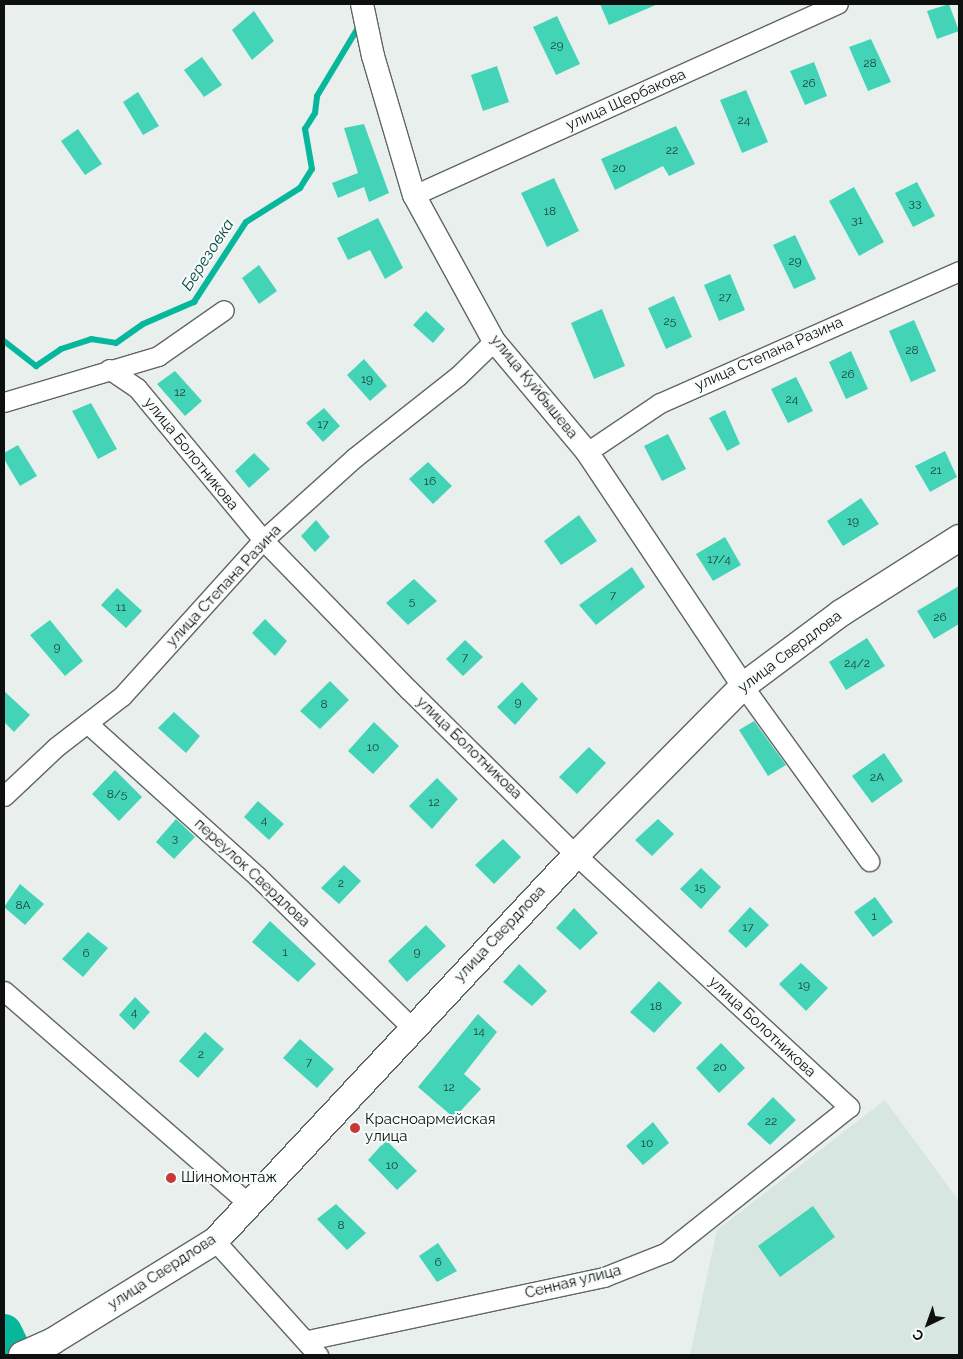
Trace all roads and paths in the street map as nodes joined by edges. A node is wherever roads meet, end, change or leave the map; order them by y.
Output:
1 (362, 4) edge
2 (838, 4) edge
3 (414, 195) junction
4 (959, 271) edge
5 (224, 310) dead end
6 (494, 341) junction
7 (109, 369) junction
8 (4, 402) edge
9 (587, 452) junction
10 (959, 538) edge
11 (262, 540) junction
12 (744, 686) junction
13 (87, 723) junction
14 (4, 796) edge
15 (576, 855) junction
16 (870, 861) dead end
17 (4, 991) edge
18 (412, 1028) junction
19 (849, 1108) joint
20 (248, 1203) junction
21 (215, 1241) junction
22 (313, 1348) edge
23 (22, 1355) edge

1 - 3 street, улица Куйбышева
2 - 3 street, улица Щербакова
3 - 6 street, улица Куйбышева
4 - 9 street, улица Степана Разина
5 - 7 street
6 - 9 street, улица Куйбышева
6 - 11 street, улица Степана Разина
7 - 8 street
7 - 11 street, улица Болотникова
9 - 12 street, улица Куйбышева
10 - 12 main road, улица Свердлова
11 - 13 street, улица Степана Разина
11 - 15 street, улица Болотникова
12 - 15 main road, улица Свердлова
12 - 16 street
13 - 14 street, улица Степана Разина
13 - 18 street, переулок Свердлова
15 - 18 main road, улица Свердлова
15 - 19 street, улица Болотникова
17 - 20 street
18 - 20 main road, улица Свердлова
19 - 22 street, Сенная улица
20 - 21 main road, улица Свердлова
21 - 22 street
21 - 23 main road, улица Свердлова

